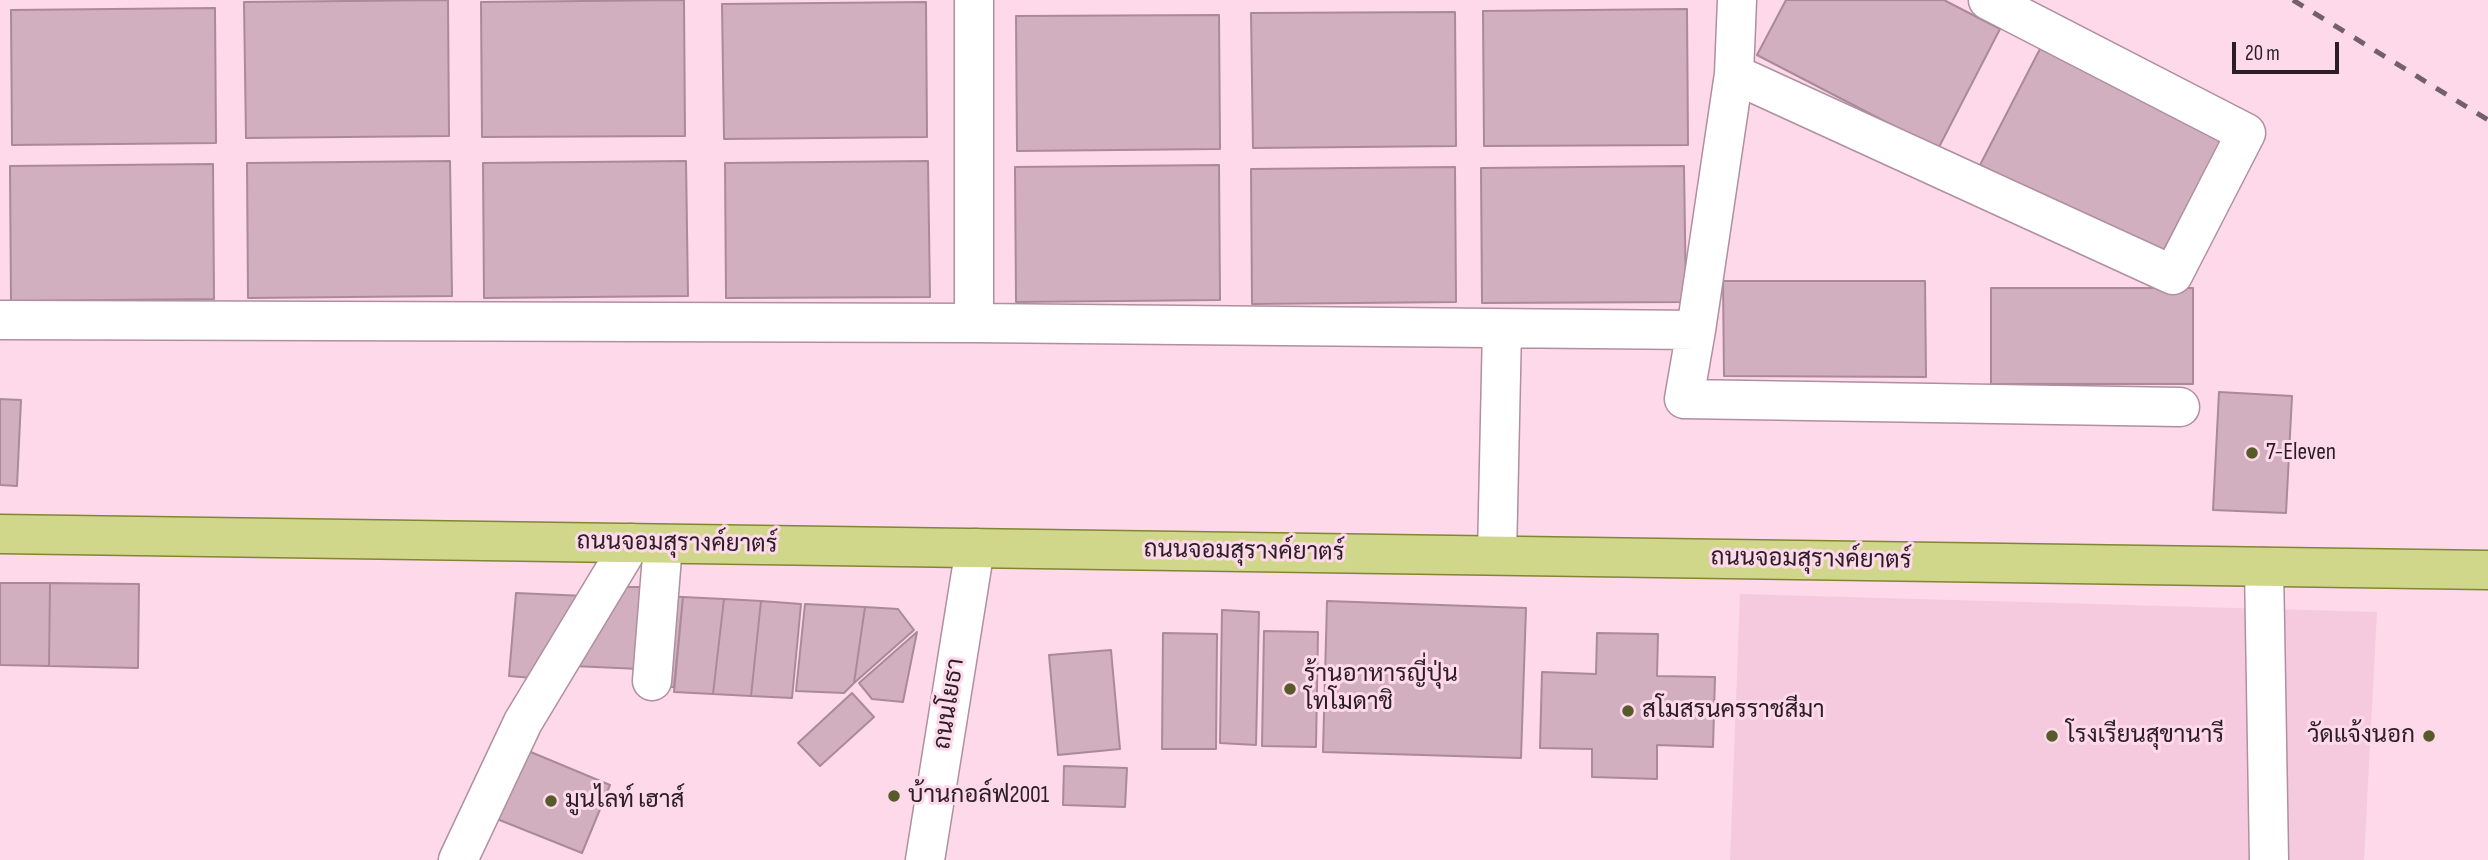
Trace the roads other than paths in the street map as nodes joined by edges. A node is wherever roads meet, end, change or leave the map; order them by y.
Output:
1 (974, 0) edge
2 (1737, 0) edge
3 (1988, 0) edge
4 (1734, 74) junction
5 (0, 320) edge
6 (974, 323) junction
7 (1502, 329) junction
8 (1696, 330) junction
9 (2180, 407) dead end
10 (0, 534) edge
11 (647, 544) junction
12 (975, 548) junction
13 (1497, 555) junction
14 (2264, 567) junction
15 (2488, 570) edge
16 (652, 681) dead end
17 (458, 860) edge
18 (925, 860) edge
19 (2269, 860) edge

1 - 6 street
2 - 4 street
3 - 4 street
4 - 8 street
5 - 6 street
6 - 7 street
7 - 8 street
7 - 13 street
8 - 9 street
10 - 11 main road, ถนนจอมสุรางค์ยาตร์
11 - 12 main road, ถนนจอมสุรางค์ยาตร์
11 - 16 street
11 - 17 street
12 - 13 main road, ถนนจอมสุรางค์ยาตร์
12 - 18 street, ถนนโยธา
13 - 14 main road, ถนนจอมสุรางค์ยาตร์
14 - 15 main road, ถนนจอมสุรางค์ยาตร์
14 - 19 street

